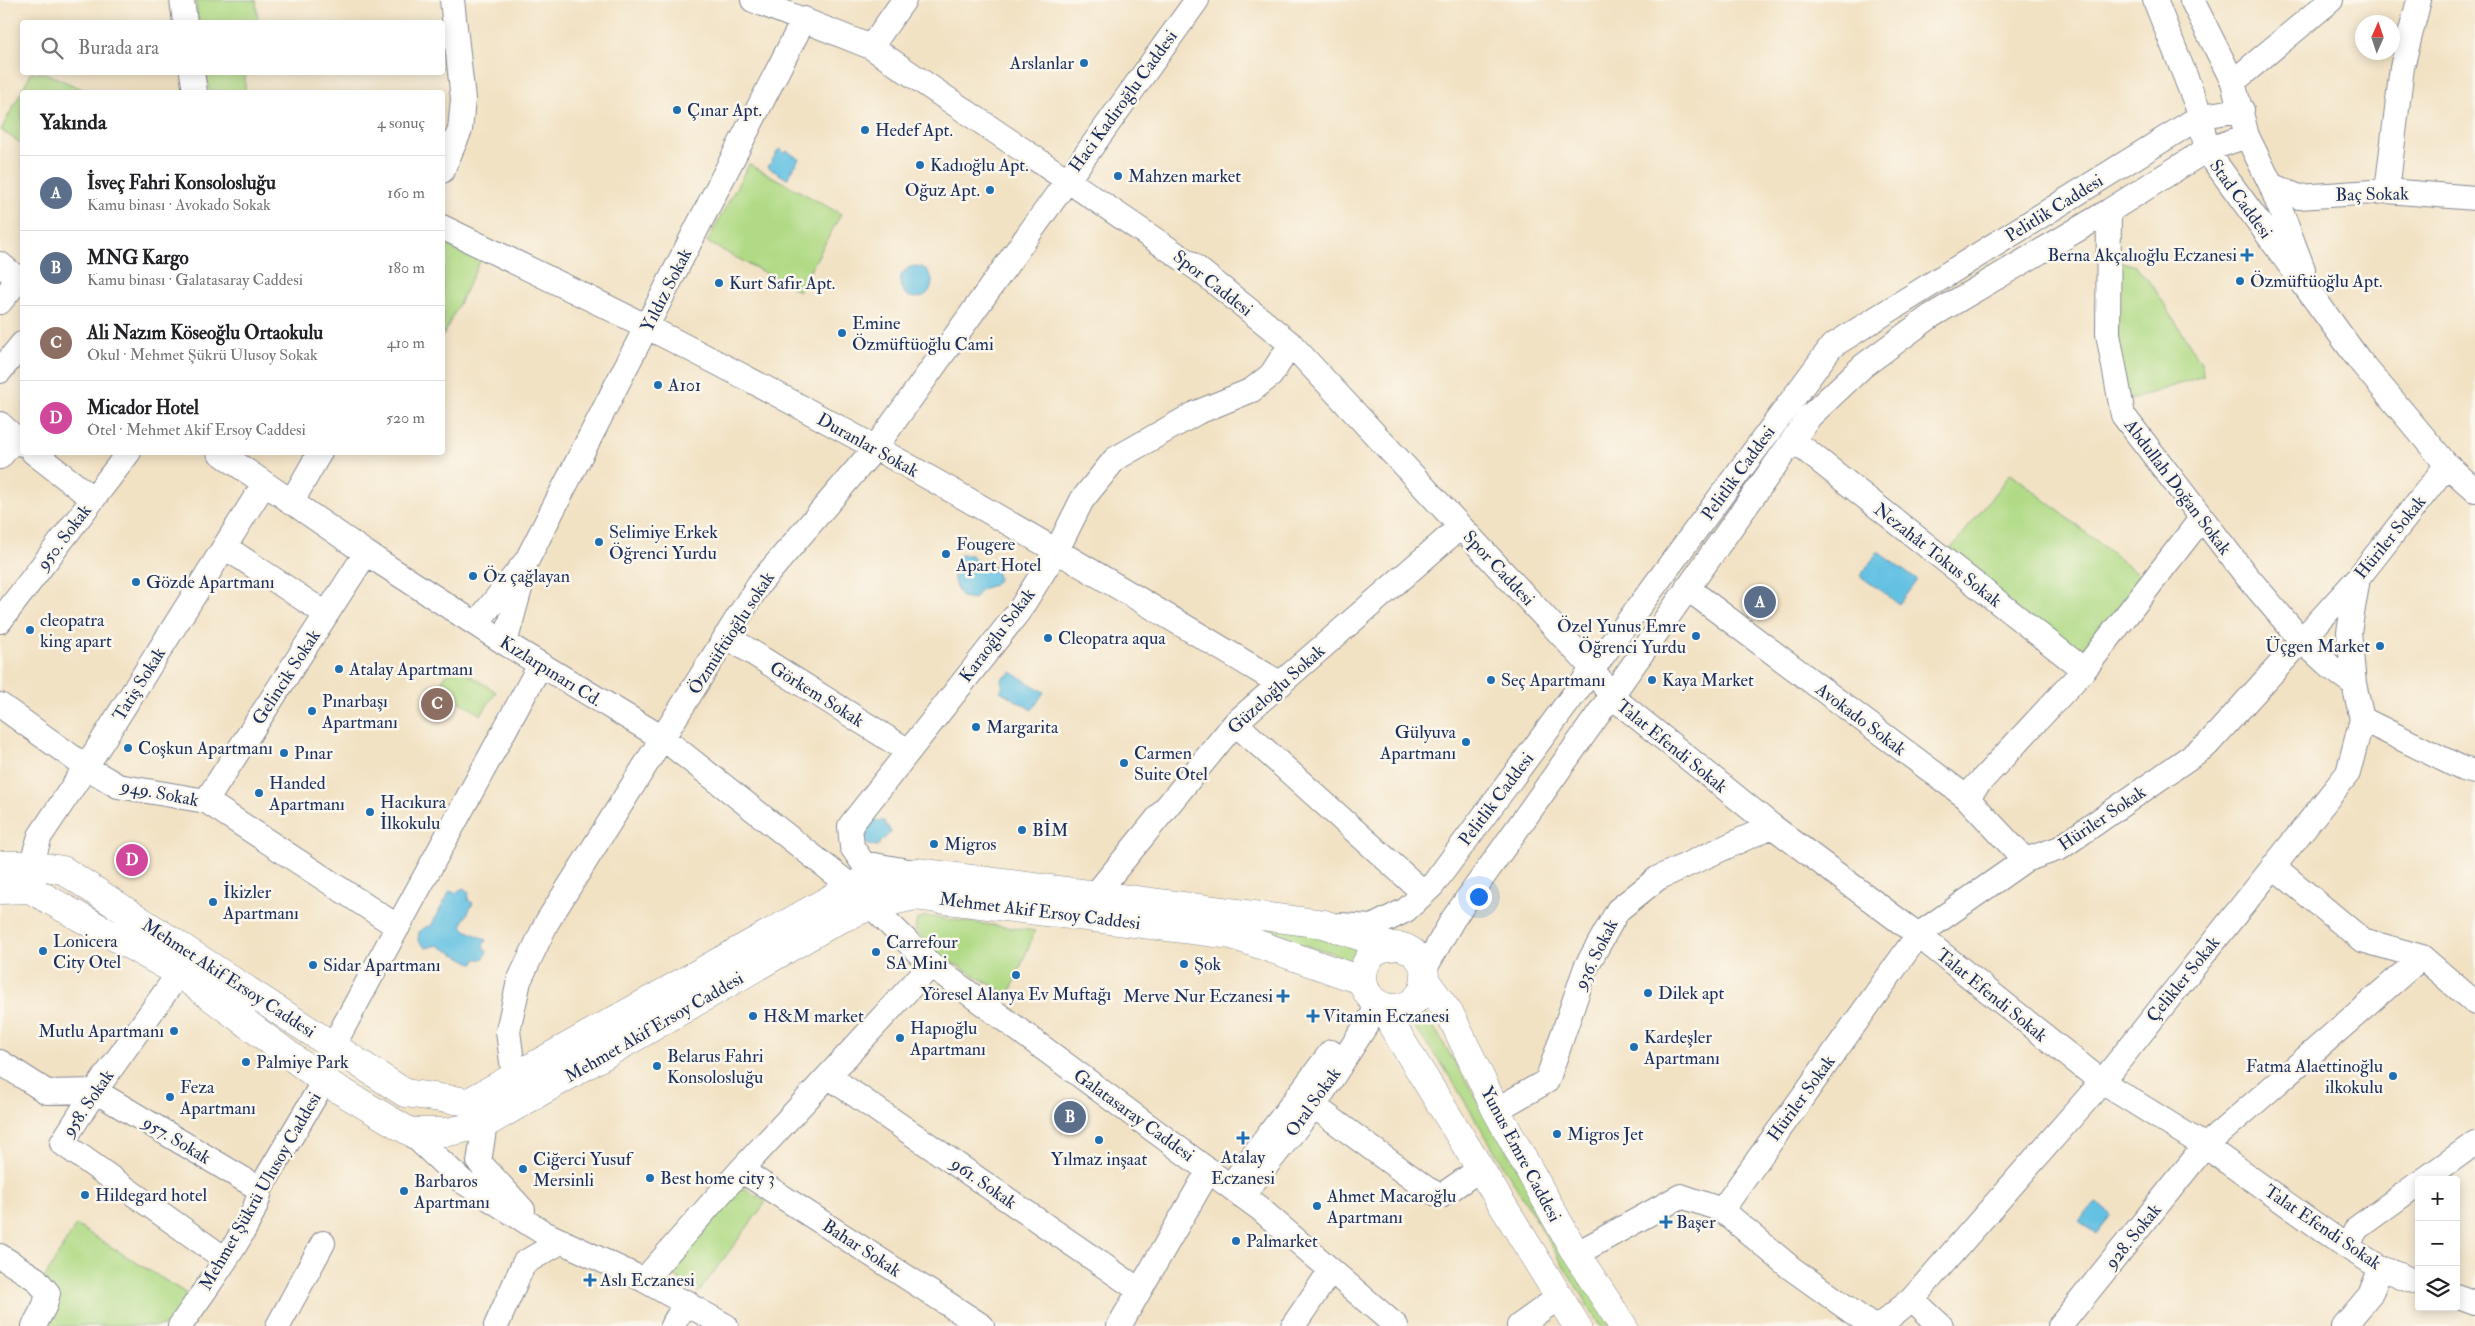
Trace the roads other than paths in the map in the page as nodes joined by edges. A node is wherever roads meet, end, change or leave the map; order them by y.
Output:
1 (182, 0) edge
2 (452, 0) edge
3 (753, 0) edge
4 (904, 0) edge
5 (1197, 0) edge
6 (2155, 0) edge
7 (2192, 0) edge
8 (2331, 0) edge
9 (2419, 0) edge
10 (804, 19) junction
11 (186, 20) edge
12 (871, 47) junction
13 (192, 75) edge
14 (2234, 82) junction
15 (195, 90) edge
16 (2242, 110) junction
17 (2201, 116) junction
18 (2247, 136) junction
19 (2206, 150) junction
20 (445, 164) edge
21 (1066, 178) junction
22 (2271, 185) junction
23 (2387, 191) junction
24 (2475, 198) edge
25 (2109, 211) junction
26 (445, 227) edge
27 (0, 264) edge
28 (20, 279) edge
29 (20, 281) edge
30 (0, 302) edge
31 (2318, 303) junction
32 (647, 326) junction
33 (1291, 344) junction
34 (20, 346) edge
35 (0, 371) edge
36 (18, 440) edge
37 (1792, 440) junction
38 (875, 448) junction
39 (37, 455) edge
40 (127, 455) edge
41 (223, 455) edge
42 (318, 455) edge
43 (0, 457) edge
44 (2447, 466) junction
45 (264, 484) junction
46 (2475, 490) edge
47 (93, 499) junction
48 (291, 503) junction
49 (2201, 520) junction
50 (1460, 527) junction
51 (225, 547) junction
52 (1057, 550) junction
53 (366, 552) junction
54 (527, 560) junction
55 (2358, 578) junction
56 (1687, 588) junction
57 (326, 614) junction
58 (0, 621) edge
59 (476, 624) junction
60 (726, 636) junction
61 (2302, 641) junction
62 (505, 643) junction
63 (540, 665) junction
64 (1593, 669) junction
65 (2084, 670) junction
66 (1281, 684) junction
67 (2354, 684) junction
68 (1610, 695) junction
69 (0, 705) edge
70 (2362, 718) junction
71 (1235, 723) junction
72 (664, 739) junction
73 (908, 751) junction
74 (86, 767) junction
75 (2475, 772) edge
76 (1966, 797) junction
77 (206, 801) junction
78 (1772, 826) junction
79 (2025, 860) junction
80 (0, 864) edge
81 (2274, 866) junction
82 (917, 872) junction
83 (31, 877) junction
84 (0, 890) edge
85 (1424, 893) junction
86 (1095, 895) junction
87 (861, 896) junction
88 (1324, 924) junction
89 (398, 926) junction
90 (1918, 936) junction
91 (1391, 947) junction
92 (2422, 957) junction
93 (931, 965) junction
94 (179, 973) junction
95 (1424, 975) junction
96 (1375, 998) junction
97 (2475, 1003) edge
98 (333, 1046) junction
99 (0, 1062) edge
100 (828, 1076) junction
101 (514, 1077) junction
102 (324, 1081) junction
103 (2102, 1082) junction
104 (95, 1091) junction
105 (1314, 1106) junction
106 (1496, 1110) junction
107 (485, 1124) junction
108 (410, 1132) junction
109 (2475, 1143) edge
110 (2205, 1146) junction
111 (1480, 1169) junction
112 (741, 1170) junction
113 (1209, 1170) junction
114 (2430, 1176) edge
115 (2415, 1186) edge
116 (260, 1189) junction
117 (1236, 1191) junction
118 (1722, 1210) junction
119 (520, 1218) junction
120 (553, 1237) junction
121 (323, 1243) dead end
122 (2347, 1246) junction
123 (1576, 1254) junction
124 (0, 1256) edge
125 (225, 1259) junction
126 (524, 1263) junction
127 (2380, 1268) junction
128 (1331, 1270) junction
129 (644, 1280) junction
130 (2415, 1281) edge
131 (1139, 1290) junction
132 (1559, 1297) junction
133 (2460, 1297) edge
134 (1912, 1299) junction
135 (687, 1302) junction
136 (2475, 1303) edge
137 (37, 1325) edge
138 (180, 1326) edge
139 (278, 1326) edge
140 (496, 1326) edge
141 (672, 1326) edge
142 (726, 1326) edge
143 (982, 1326) edge
144 (1119, 1326) edge
145 (1292, 1326) edge
146 (1396, 1326) edge
147 (1519, 1326) edge
148 (1577, 1326) edge
149 (1623, 1326) edge
150 (1872, 1326) edge
151 (1879, 1326) edge
152 (1941, 1326) edge
153 (2060, 1326) edge
154 (2344, 1326) edge

1 - 11 street
2 - 20 street
3 - 10 street, Spor Caddesi
4 - 12 street
5 - 21 street, Haci Kadiroğlu Caddesi
6 - 17 street, Stad Caddesi
7 - 14 street, Stad Caddesi
8 - 14 street
9 - 23 street
10 - 12 street, Spor Caddesi
10 - 32 street, Yıldız Sokak
12 - 21 street, Spor Caddesi
13 - 15 street
14 - 16 street, Stad Caddesi
16 - 17 street, Pelitlik Caddesi
16 - 18 street, Stad Caddesi
17 - 19 street, Stad Caddesi
17 - 64 street, Pelitlik Caddesi
18 - 19 street, Pelitlik Caddesi
18 - 22 street, Stad Caddesi
19 - 25 street, Pelitlik Caddesi
19 - 31 street, Stad Caddesi
21 - 33 street, Spor Caddesi
21 - 38 street, Özmüftüoğlu sokak
22 - 23 street, Baç Sokak
22 - 31 street, Stad Caddesi
23 - 24 street, Baç Sokak
25 - 37 street, Pelitlik Caddesi
25 - 49 street, Abdullah Doğan Sokak
26 - 32 street, Duranlar Sokak
27 - 28 street
29 - 30 street
31 - 44 street, Stad Caddesi
32 - 38 street, Duranlar Sokak
32 - 54 street, Yıldız Sokak
33 - 50 street, Spor Caddesi
33 - 52 street, Karaoğlu Sokak
34 - 35 street
36 - 43 street
37 - 56 street, Pelitlik Caddesi
37 - 65 street, Nezahât Tokus Sokak
38 - 52 street, Duranlar Sokak
38 - 60 street, Özmüftüoğlu sokak
39 - 47 street
40 - 47 street, 950. Sokak
41 - 45 street, Kızlarpınarı Cd.
42 - 48 street
44 - 46 street, Stad Caddesi
44 - 55 street, Hüriler Sokak
45 - 48 street, Kızlarpınarı Cd.
45 - 51 street, Tatiş Sokak
47 - 58 street, 950. Sokak
48 - 53 street, Kızlarpınarı Cd.
49 - 61 street, Abdullah Doğan Sokak
49 - 65 street
50 - 64 street, Spor Caddesi
50 - 66 street, Güzeloğlu Sokak
51 - 57 street
51 - 74 street, Tatiş Sokak
52 - 66 street, Duranlar Sokak
52 - 73 street, Karaoğlu Sokak
53 - 57 street, Gelincik Sokak
53 - 59 street, Kızlarpınarı Cd.
54 - 59 street
54 - 62 street
55 - 61 street, Hüriler Sokak
55 - 67 street, Çelikler Sokak
56 - 68 street, Pelitlik Caddesi
56 - 76 street, Avokado Sokak
57 - 77 street, Gelincik Sokak
59 - 62 street, Kızlarpınarı Cd.
60 - 72 street, Özmüftüoğlu sokak
60 - 73 street, Görkem Sokak
61 - 67 street, Abdullah Doğan Sokak
61 - 79 street, Hüriler Sokak
62 - 63 street, Kızlarpınarı Cd.
63 - 72 street, Kızlarpınarı Cd.
63 - 89 street
64 - 68 street, Talat Efendi Sokak
64 - 85 street, Pelitlik Caddesi
65 - 76 street
66 - 71 street, Güzeloğlu Sokak
67 - 70 street, Çelikler Sokak
68 - 78 street, Talat Efendi Sokak
68 - 95 street, Pelitlik Caddesi
69 - 74 street, 949. Sokak
70 - 75 street
70 - 81 street, Çelikler Sokak
71 - 85 street
71 - 86 street, Güzeloğlu Sokak
72 - 87 street, Kızlarpınarı Cd.
72 - 101 street, Özmüftüoğlu sokak
73 - 82 street, Karaoğlu Sokak
74 - 77 street, 949. Sokak
74 - 83 street, Tatiş Sokak
76 - 79 street, Avokado Sokak
77 - 89 street, 949. Sokak
78 - 90 street, Talat Efendi Sokak
78 - 106 street, 936. Sokak
79 - 90 street, Hüriler Sokak
80 - 83 main road, Mehmet Akif Ersoy Caddesi
81 - 92 street
81 - 103 street, Çelikler Sokak
82 - 86 main road, Mehmet Akif Ersoy Caddesi
82 - 87 main road, Mehmet Akif Ersoy Caddesi
83 - 84 main road, Mehmet Akif Ersoy Caddesi
83 - 94 main road, Mehmet Akif Ersoy Caddesi
83 - 98 main road, Mehmet Akif Ersoy Caddesi
85 - 88 street, Pelitlik Caddesi
86 - 88 main road, Mehmet Akif Ersoy Caddesi
87 - 93 street, Galatasaray Caddesi
87 - 96 main road, Mehmet Akif Ersoy Caddesi
87 - 101 main road, Mehmet Akif Ersoy Caddesi
87 - 107 main road, Mehmet Akif Ersoy Caddesi
88 - 91 main road
89 - 98 street
90 - 103 street, Talat Efendi Sokak
90 - 118 street, Hüriler Sokak
91 - 95 main road
91 - 96 main road
92 - 97 street
92 - 110 street, 928. Sokak
93 - 100 street
93 - 113 street, Galatasaray Caddesi
94 - 102 main road, Mehmet Akif Ersoy Caddesi
94 - 104 street, 958. Sokak
95 - 96 main road
95 - 106 main road, Yunus Emre Caddesi
96 - 105 street, Oral Sokak
96 - 111 main road
96 - 117 street, Oral Sokak
98 - 101 main road, Mehmet Akif Ersoy Caddesi
99 - 104 street
100 - 112 street
100 - 131 street, 961. Sokak
102 - 108 main road, Mehmet Akif Ersoy Caddesi
102 - 116 street, Mehmet Şükrü Ulusoy Caddesi
103 - 110 street, Talat Efendi Sokak
103 - 134 street, Çelikler Sokak
104 - 116 street, 957. Sokak
104 - 125 street, 958. Sokak
105 - 111 street
105 - 117 street, Oral Sokak
106 - 123 main road, Yunus Emre Caddesi
107 - 108 main road, Mehmet Akif Ersoy Caddesi
107 - 120 street
108 - 119 street
109 - 114 street
110 - 122 street, Talat Efendi Sokak
110 - 153 street, 928. Sokak
111 - 132 main road
112 - 129 street
112 - 143 street, Bahar Sokak
113 - 117 street, Galatasaray Caddesi
113 - 131 street
115 - 122 street
116 - 125 street, Mehmet Şükrü Ulusoy Caddesi
117 - 128 street, Galatasaray Caddesi
118 - 123 street
118 - 150 street
119 - 120 street
119 - 126 street
120 - 126 street
120 - 129 street
121 - 139 street
122 - 127 street, Talat Efendi Sokak
123 - 149 main road, Yunus Emre Caddesi
124 - 137 street
125 - 138 street, Mehmet Şükrü Ulusoy Caddesi
126 - 140 street
127 - 130 street, Talat Efendi Sokak
127 - 154 street
128 - 145 street
128 - 146 street, Galatasaray Caddesi
129 - 135 street
131 - 144 street
132 - 147 street
132 - 148 main road
133 - 136 street
134 - 151 street, Çelikler Sokak
134 - 152 street
135 - 141 street
135 - 142 street

